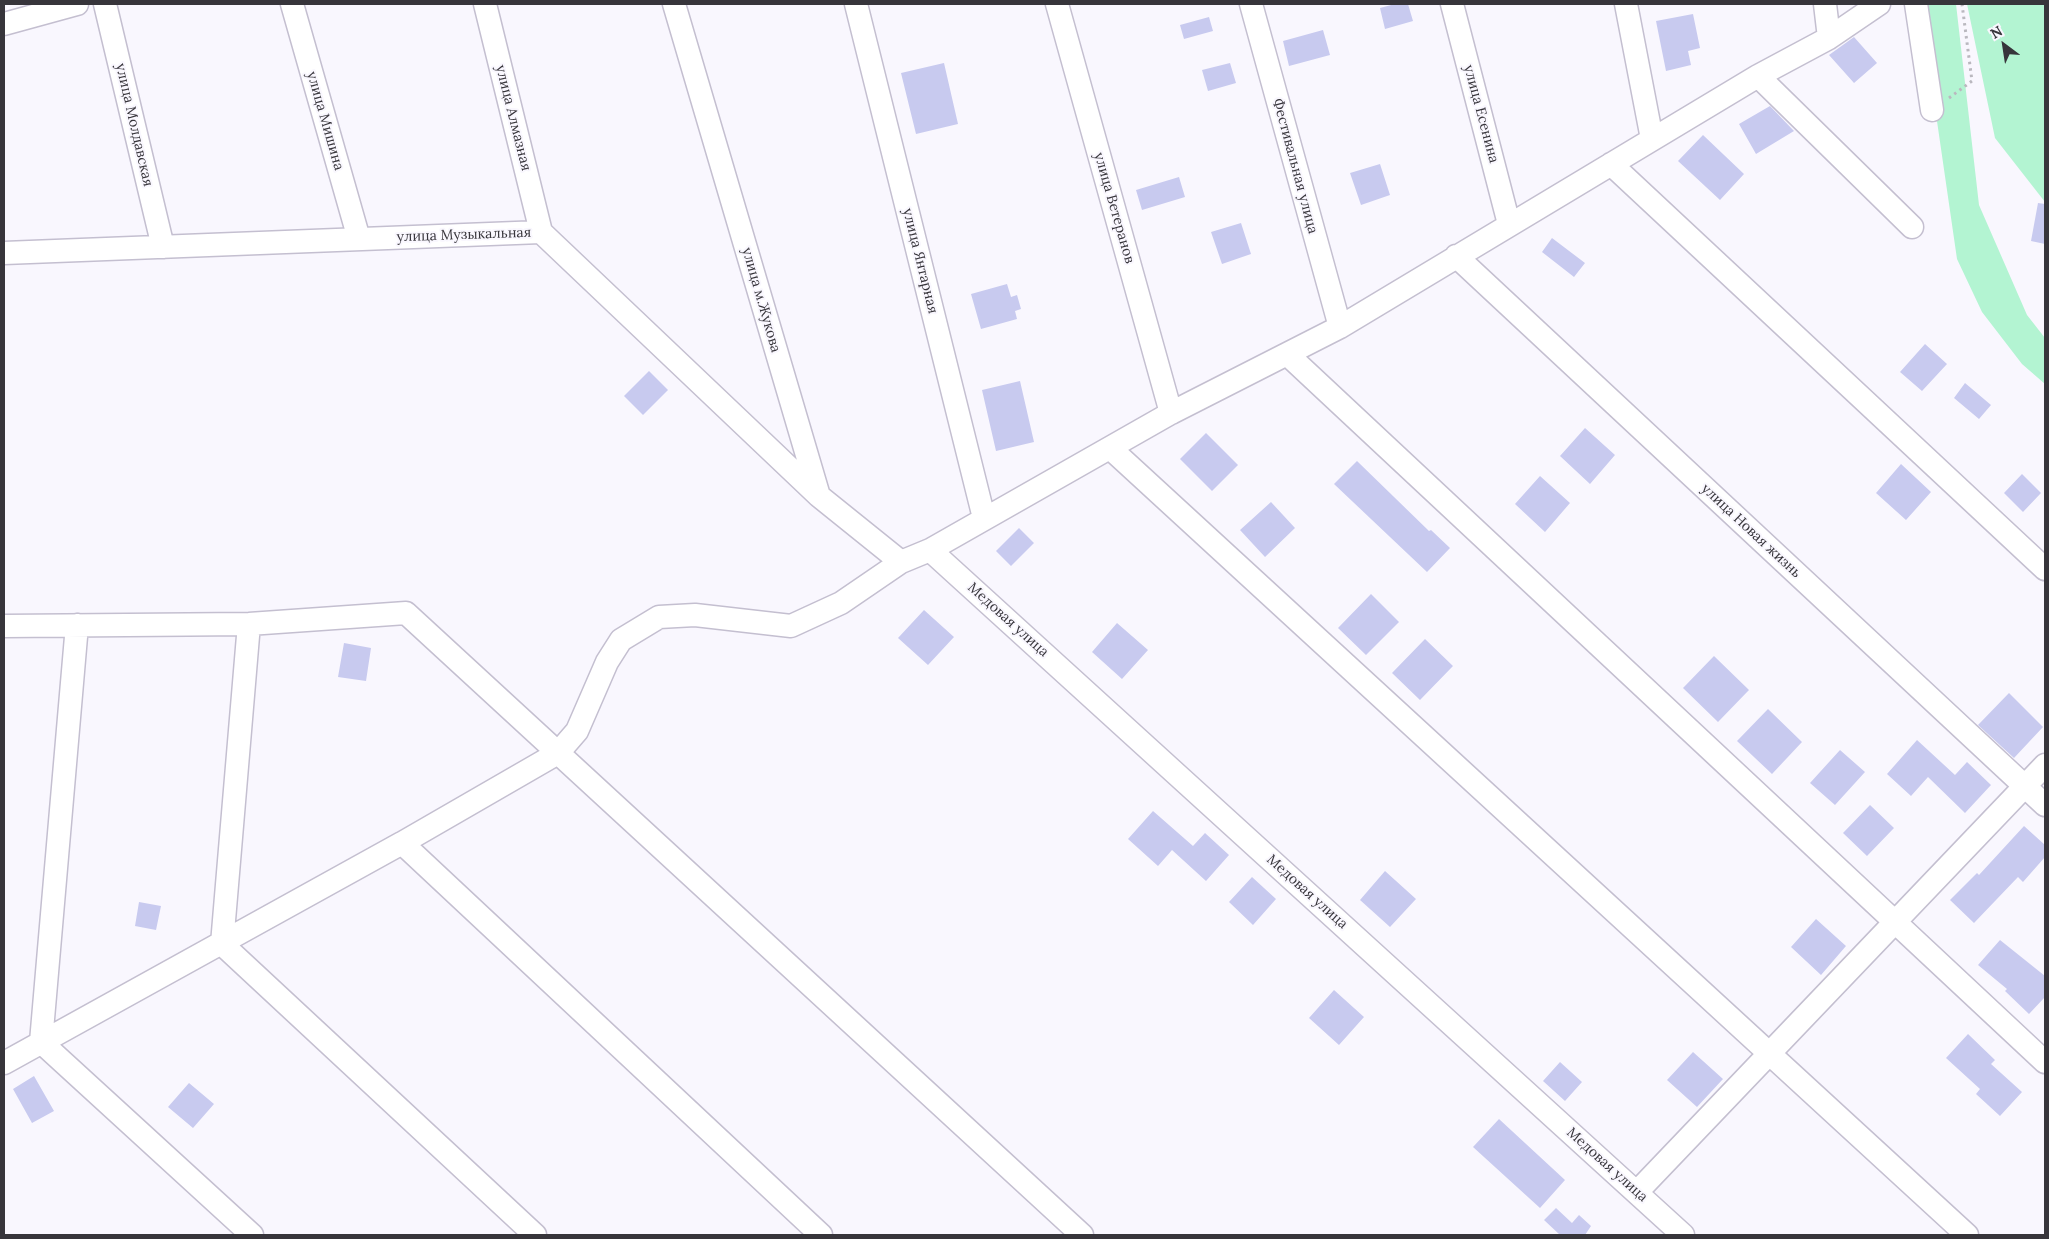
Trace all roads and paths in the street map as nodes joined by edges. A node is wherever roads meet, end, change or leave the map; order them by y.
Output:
1 (77, 4) edge
2 (105, 4) edge
3 (292, 4) edge
4 (485, 4) edge
5 (674, 4) edge
6 (856, 4) edge
7 (1057, 4) edge
8 (1250, 4) edge
9 (1452, 4) edge
10 (1626, 4) edge
11 (1825, 4) edge
12 (1879, 4) edge
13 (1916, 4) edge
14 (1962, 4) edge
15 (4, 24) edge
16 (1829, 38) junction
17 (1758, 76) junction
18 (1932, 110) joint
19 (1652, 139) junction
20 (1611, 164) junction
21 (1510, 224) junction
22 (1912, 227) dead end
23 (541, 232) junction
24 (359, 239) junction
25 (163, 247) junction
26 (4, 253) edge
27 (1456, 256) junction
28 (1340, 328) junction
29 (1286, 354) junction
30 (1171, 413) junction
31 (1110, 448) junction
32 (819, 496) junction
33 (984, 518) junction
34 (930, 550) junction
35 (901, 562) junction
36 (2045, 569) edge
37 (249, 624) junction
38 (77, 625) junction
39 (4, 626) edge
40 (558, 753) junction
41 (2045, 765) edge
42 (2025, 786) junction
43 (2045, 806) edge
44 (402, 843) junction
45 (1894, 922) junction
46 (222, 944) junction
47 (42, 1042) junction
48 (1770, 1052) junction
49 (2045, 1062) edge
50 (4, 1063) edge
51 (1637, 1192) junction
52 (252, 1235) edge
53 (535, 1235) edge
54 (821, 1235) edge
55 (1082, 1235) edge
56 (1684, 1235) edge
57 (1967, 1235) edge

1 - 15 street
2 - 25 street, улица Молдавская
3 - 24 street, улица Мишина
4 - 23 street, улица Алмазная
5 - 32 street, улица м.Жукова
6 - 33 street, улица Янтарная
7 - 30 street, улица Ветеранов
8 - 28 street, Фестивальная улица
9 - 21 street, улица Есенина
10 - 19 street
11 - 16 street
12 - 16 street
13 - 18 street
14 - 18 path
16 - 17 street
17 - 19 street
17 - 22 street
19 - 20 street
20 - 21 street
20 - 36 street
21 - 27 street
23 - 24 street, улица Музыкальная
23 - 32 street, улица Музыкальная
24 - 25 street, улица Музыкальная
25 - 26 street, улица Музыкальная
27 - 28 street
27 - 42 street, улица Новая жизнь
28 - 29 street
29 - 30 street
29 - 45 street
30 - 31 street
31 - 33 street
31 - 48 street
32 - 35 street
33 - 34 street
34 - 35 street
34 - 51 street, Медовая улица
35 - 40 street
37 - 38 street
37 - 40 street
37 - 46 street
38 - 39 street
38 - 47 street
40 - 44 street
40 - 55 street
41 - 42 street
42 - 43 street, улица Новая жизнь
42 - 45 street
44 - 46 street
44 - 54 street
45 - 48 street
45 - 49 street
46 - 47 street
46 - 53 street
47 - 50 street
47 - 52 street
48 - 51 street
48 - 57 street
51 - 56 street, Медовая улица

